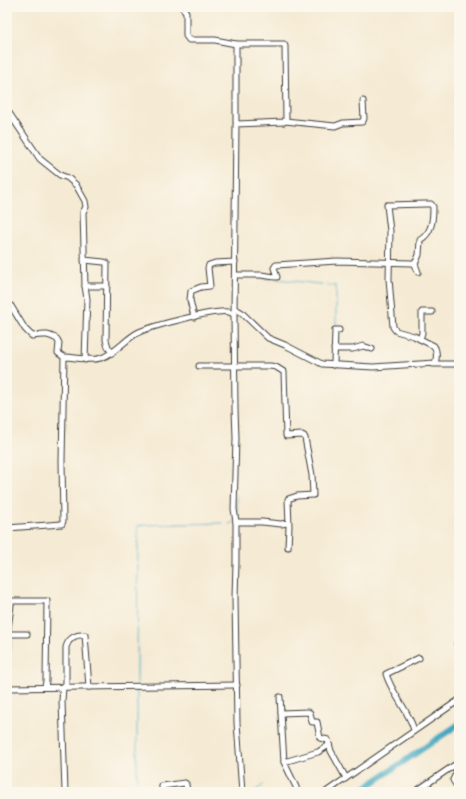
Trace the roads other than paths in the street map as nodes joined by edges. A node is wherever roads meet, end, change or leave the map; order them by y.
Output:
1 (182, 7) edge
2 (236, 44) junction
3 (364, 101) dead end
4 (7, 110) edge
5 (285, 121) junction
6 (237, 123) junction
7 (84, 260) junction
8 (235, 262) junction
9 (390, 263) junction
10 (415, 264) junction
11 (418, 272) dead end
12 (235, 275) junction
13 (85, 286) junction
14 (106, 286) junction
15 (7, 304) edge
16 (235, 312) junction
17 (432, 312) dead end
18 (194, 317) junction
19 (339, 330) dead end
20 (420, 339) junction
21 (334, 349) junction
22 (372, 349) dead end
23 (112, 353) junction
24 (64, 357) junction
25 (85, 360) junction
26 (432, 364) junction
27 (459, 364) edge
28 (333, 365) junction
29 (198, 366) dead end
30 (236, 366) junction
31 (236, 522) junction
32 (288, 523) junction
33 (7, 528) edge
34 (288, 547) dead end
35 (9, 602) edge
36 (8, 634) edge
37 (28, 634) dead end
38 (459, 638) edge
39 (459, 652) edge
40 (7, 656) edge
41 (419, 658) dead end
42 (237, 685) junction
43 (45, 687) junction
44 (63, 687) junction
45 (89, 687) junction
46 (7, 688) edge
47 (280, 697) dead end
48 (459, 700) edge
49 (281, 713) junction
50 (414, 730) junction
51 (329, 745) junction
52 (284, 762) junction
53 (459, 762) edge
54 (459, 767) edge
55 (346, 778) junction
56 (459, 789) edge
57 (65, 792) edge
58 (162, 792) edge
59 (187, 792) edge
60 (242, 792) edge
61 (297, 792) edge
62 (326, 792) edge
63 (415, 792) edge

1 - 2 street
2 - 5 street
2 - 6 street
3 - 5 street
4 - 7 street
5 - 6 street
6 - 8 street
7 - 13 street
7 - 14 street
8 - 12 street
8 - 18 street
9 - 10 street
9 - 10 street
9 - 12 street
9 - 20 street
10 - 11 street
12 - 16 street
13 - 14 street
13 - 25 street
14 - 23 street
15 - 24 street
16 - 18 street
16 - 28 street
16 - 30 street
17 - 20 street
18 - 23 street
19 - 21 street
20 - 26 street
21 - 22 street
21 - 28 street
23 - 25 street
24 - 25 street
24 - 33 street
26 - 27 street
26 - 28 street
29 - 30 street
30 - 31 street
30 - 32 street
31 - 32 street
31 - 42 street
32 - 34 street
35 - 36 street
35 - 43 street
36 - 37 street
36 - 40 street
38 - 39 street
41 - 50 street
42 - 45 street
42 - 60 street
43 - 44 street
43 - 46 street
44 - 45 street
44 - 45 street
44 - 57 street
47 - 49 street
48 - 50 street
49 - 51 street
49 - 52 street
50 - 55 street
51 - 52 street
51 - 55 street
52 - 61 street
53 - 63 street
54 - 56 street
55 - 62 street
58 - 59 street

